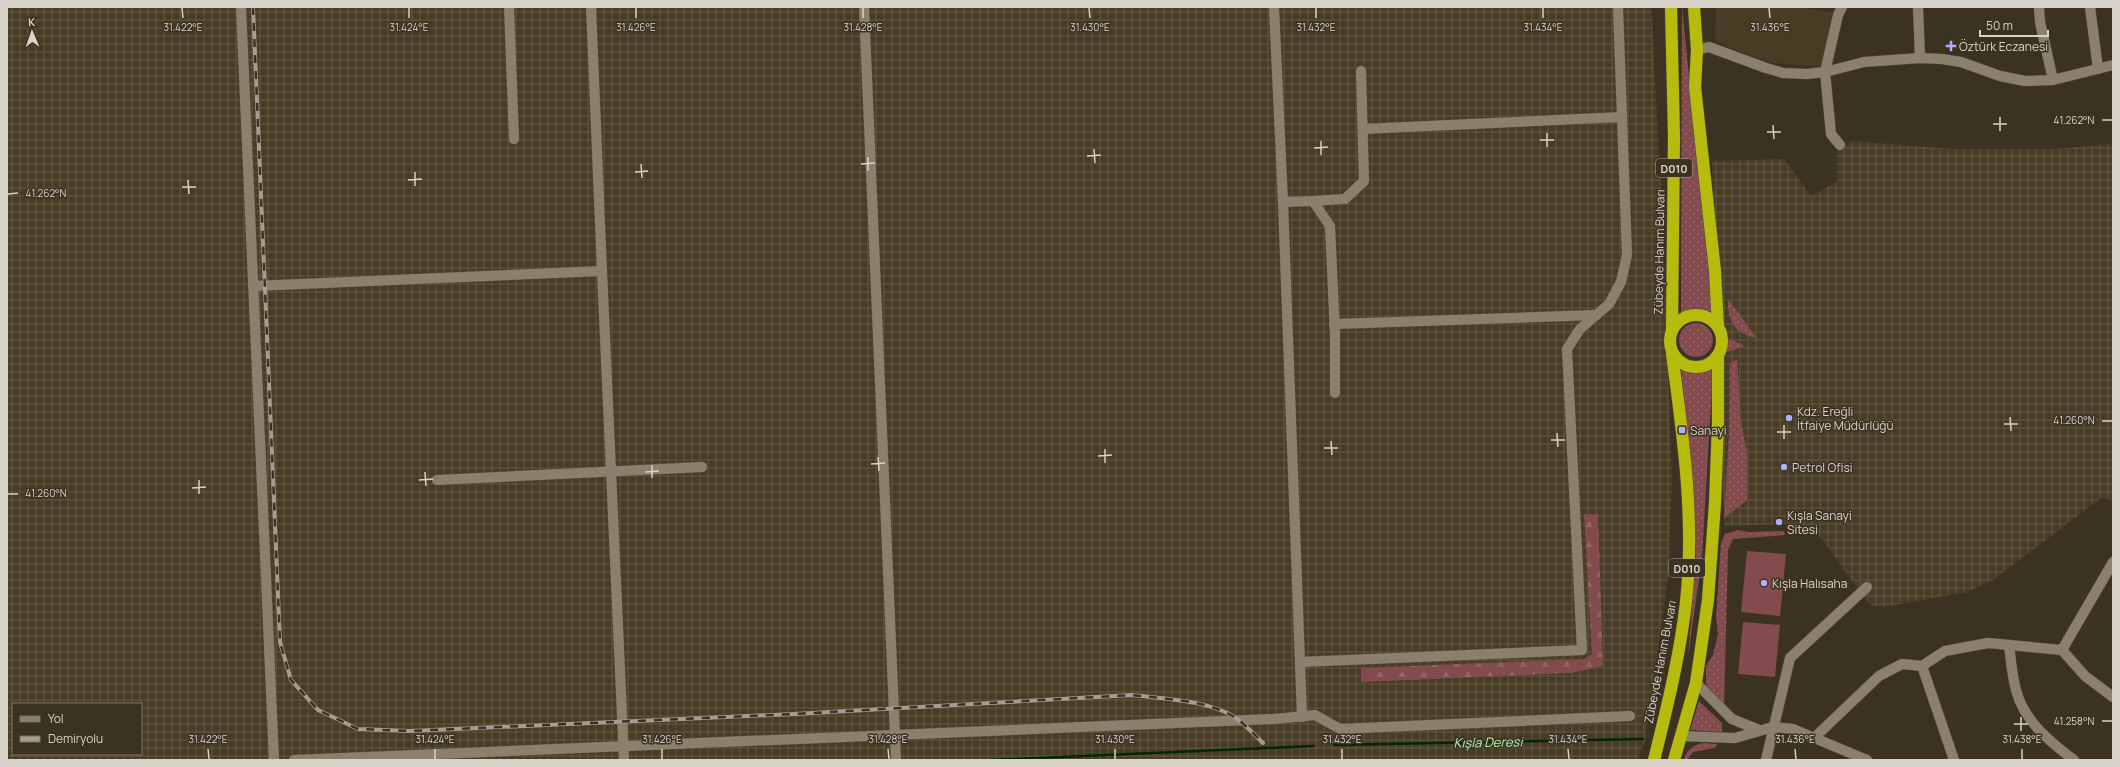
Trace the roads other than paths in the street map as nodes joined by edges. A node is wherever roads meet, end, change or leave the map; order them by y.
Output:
1 (241, 7) edge
2 (509, 7) edge
3 (591, 7) edge
4 (864, 7) edge
5 (1274, 7) edge
6 (1618, 7) edge
7 (1671, 7) edge
8 (1694, 7) edge
9 (1918, 7) edge
10 (2039, 7) edge
11 (2090, 7) edge
12 (1839, 8) edge
13 (1697, 50) junction
14 (1920, 58) junction
15 (2113, 65) edge
16 (2098, 69) junction
17 (1361, 71) dead end
18 (1825, 72) junction
19 (2053, 80) junction
20 (1622, 117) junction
21 (1363, 129) junction
22 (514, 139) dead end
23 (1840, 145) dead end
24 (1313, 201) junction
25 (1283, 202) junction
26 (602, 271) junction
27 (253, 286) junction
28 (1596, 315) junction
29 (1334, 324) junction
30 (1718, 327) junction
31 (1672, 329) junction
32 (1672, 354) junction
33 (1718, 355) junction
34 (1335, 393) dead end
35 (702, 467) dead end
36 (611, 472) junction
37 (437, 480) dead end
38 (2113, 562) edge
39 (1867, 587) dead end
40 (2009, 645) junction
41 (2062, 650) junction
42 (1300, 662) junction
43 (1922, 666) junction
44 (1696, 683) junction
45 (2113, 697) edge
46 (1630, 716) dead end
47 (1302, 717) junction
48 (1773, 726) junction
49 (1759, 730) junction
50 (895, 735) junction
51 (1681, 736) junction
52 (1814, 738) junction
53 (624, 747) junction
54 (274, 760) edge
55 (294, 760) edge
56 (624, 760) edge
57 (896, 760) edge
58 (1654, 760) edge
59 (1674, 760) edge
60 (1766, 760) edge
61 (1867, 760) edge
62 (1945, 760) edge
63 (1954, 760) edge
64 (2074, 760) edge

1 - 27 street
2 - 22 street
3 - 26 street
4 - 50 street
5 - 25 street
6 - 20 street
7 - 31 highway, Zübeyde Hanım Bulvarı / D010
8 - 13 highway, D010
9 - 14 street
10 - 19 street
11 - 16 street
12 - 18 street
13 - 18 street
13 - 30 highway, D010
14 - 18 street
14 - 19 street
15 - 16 street
16 - 19 street
17 - 21 street
18 - 23 street
20 - 21 street
20 - 28 street
21 - 24 street
24 - 25 street
24 - 29 street
25 - 42 street
26 - 27 street
26 - 36 street
27 - 54 street
28 - 29 street
28 - 42 street
29 - 34 street
30 - 31 highway, Zübeyde Hanım Bulvarı
30 - 33 highway, D010
31 - 32 highway, Zübeyde Hanım Bulvarı / D010
32 - 33 highway
32 - 58 highway, Zübeyde Hanım Bulvarı / D010
33 - 44 highway, D010
35 - 36 street
36 - 37 street
36 - 53 street
38 - 41 street
39 - 48 street
40 - 41 street
40 - 43 street
40 - 64 street
41 - 45 street
42 - 47 street
43 - 52 street
43 - 63 street
44 - 49 street
44 - 51 highway, D010
46 - 47 street
47 - 50 street
48 - 49 street
48 - 52 street
48 - 60 street
49 - 51 street
50 - 53 street
50 - 57 street
51 - 59 highway, D010
52 - 61 street
53 - 55 street
53 - 56 street
62 - 63 street

